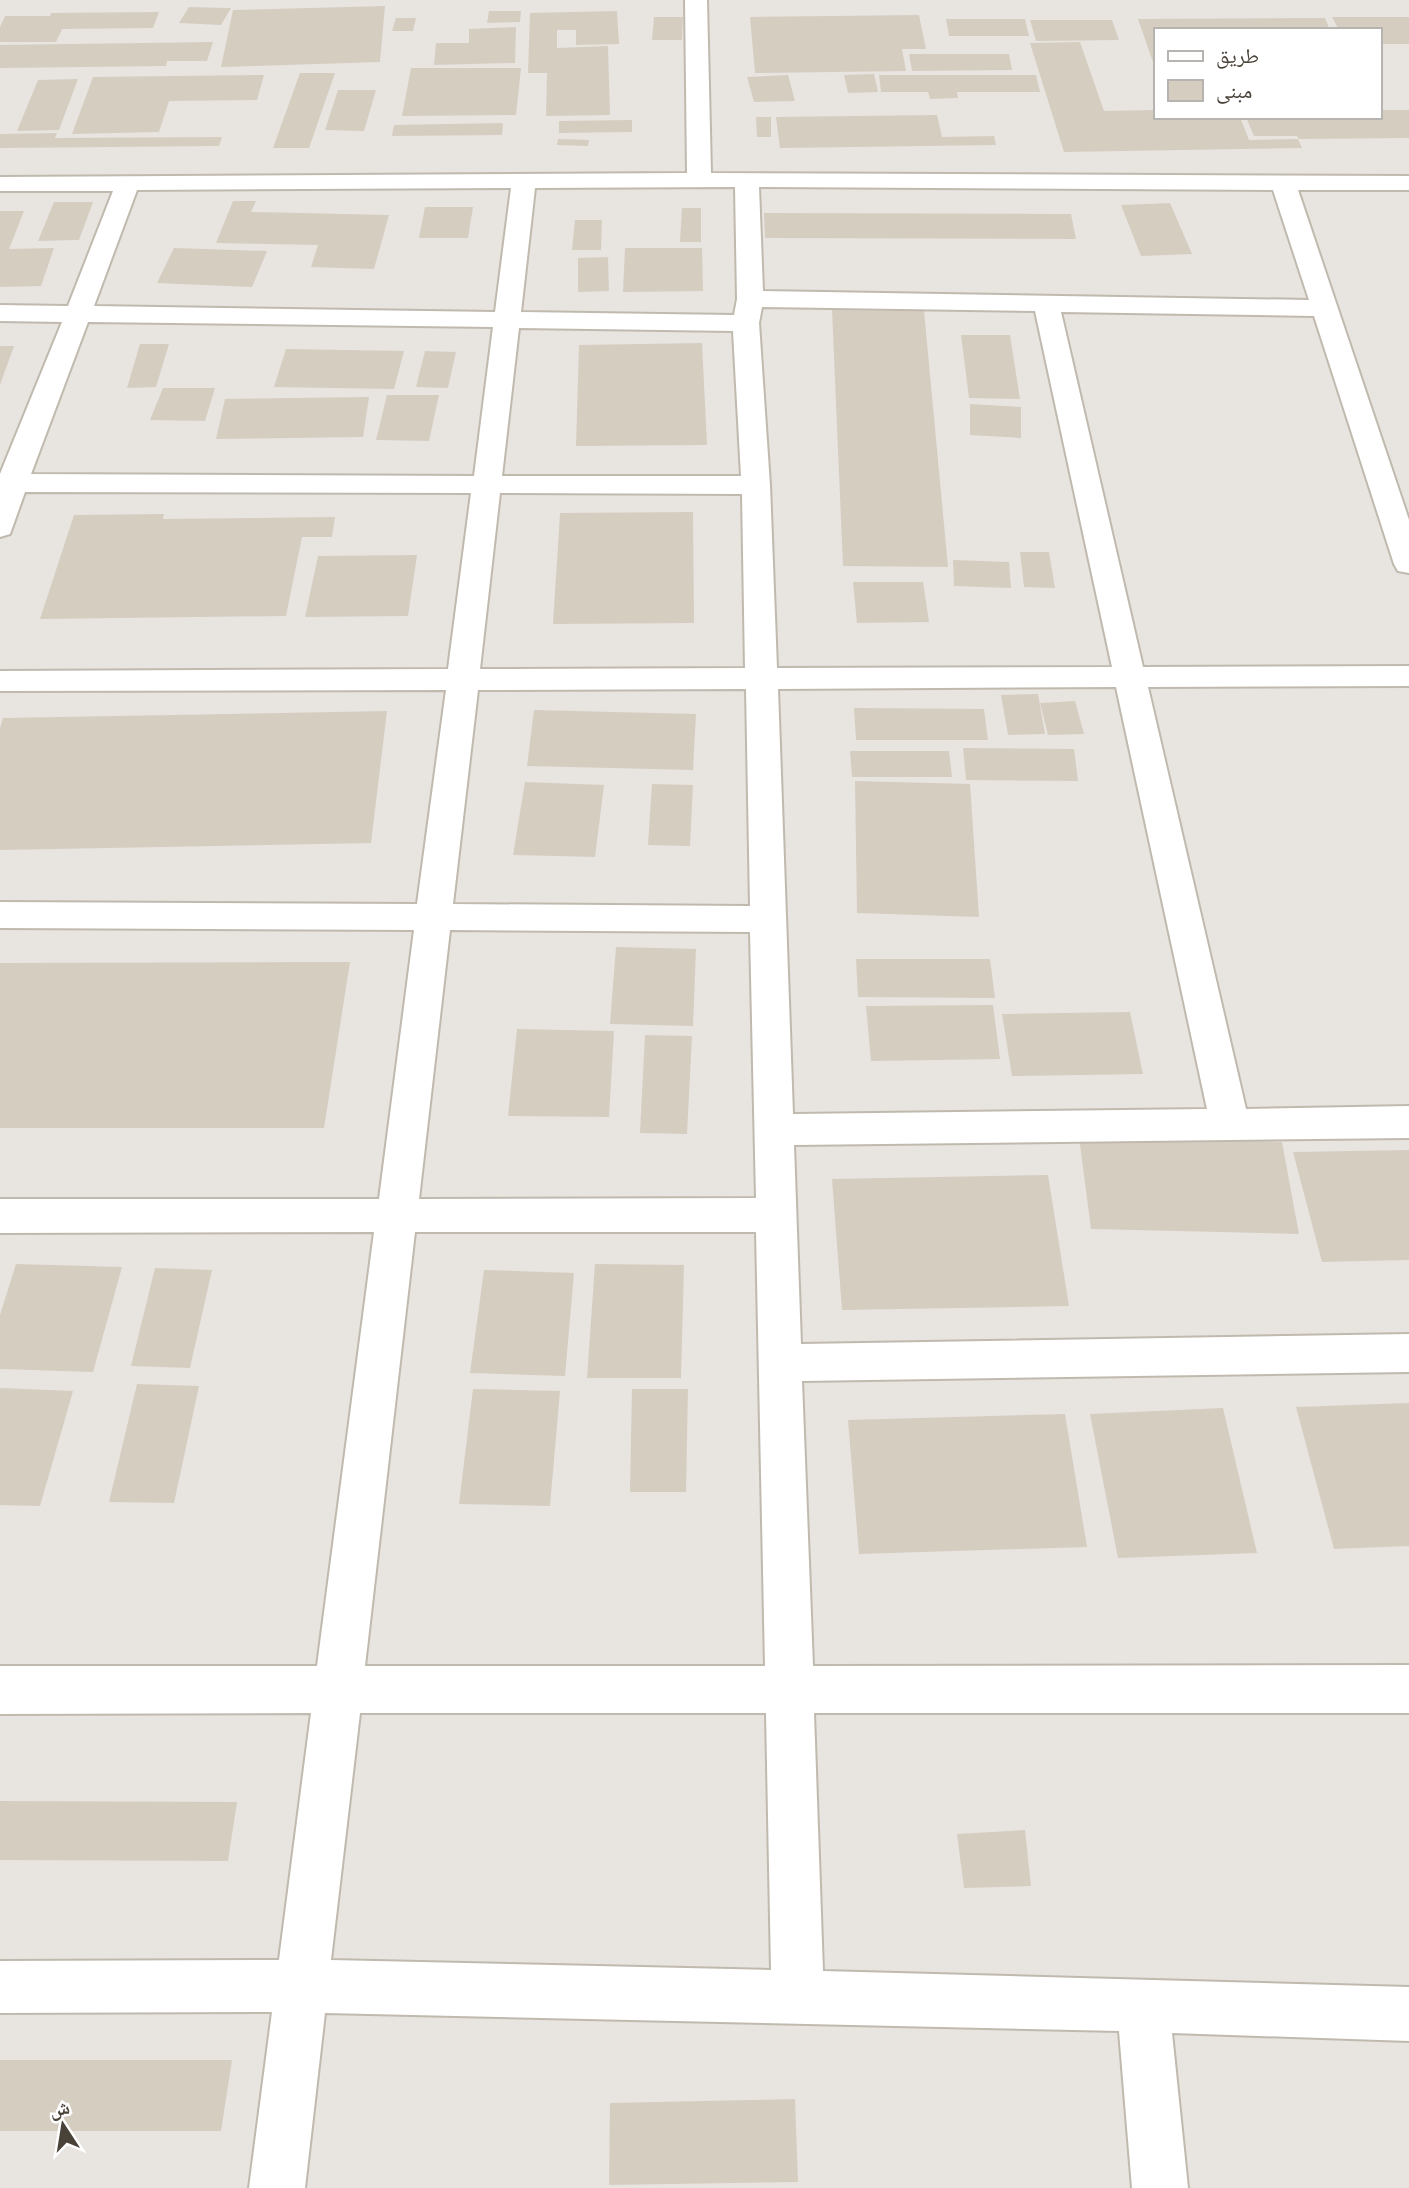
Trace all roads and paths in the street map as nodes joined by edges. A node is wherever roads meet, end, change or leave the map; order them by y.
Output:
1 (696, 0) edge
2 (699, 180) junction
3 (747, 181) junction
4 (1283, 182) junction
5 (524, 183) junction
6 (1409, 183) edge
7 (0, 184) edge
8 (127, 185) junction
9 (1046, 302) junction
10 (1324, 308) junction
11 (748, 311) junction
12 (0, 313) edge
13 (79, 314) junction
14 (507, 320) junction
15 (7, 483) edge
16 (487, 485) junction
17 (755, 485) junction
18 (1400, 510) edge
19 (0, 528) edge
20 (1409, 564) edge
21 (1409, 676) edge
22 (1129, 677) junction
23 (761, 679) junction
24 (462, 680) junction
25 (0, 681) edge
26 (0, 915) edge
27 (433, 918) junction
28 (768, 919) junction
29 (1409, 1122) edge
30 (1230, 1125) junction
31 (774, 1130) junction
32 (776, 1215) junction
33 (0, 1216) edge
34 (396, 1216) junction
35 (1409, 1353) edge
36 (780, 1363) junction
37 (1409, 1689) edge
38 (0, 1690) edge
39 (338, 1690) junction
40 (790, 1690) junction
41 (301, 1986) junction
42 (0, 1987) edge
43 (798, 1999) junction
44 (1143, 2005) junction
45 (1409, 2014) edge
46 (277, 2188) edge
47 (1160, 2188) edge

1 - 2 street
2 - 3 street
2 - 5 street
3 - 4 street
3 - 11 street
4 - 6 street
4 - 10 street
5 - 8 street
5 - 14 street
7 - 8 street
8 - 13 street
9 - 10 street
9 - 11 street
9 - 22 street
10 - 18 street
11 - 14 street
11 - 17 street
12 - 13 street
13 - 14 street
13 - 15 street
14 - 16 street
15 - 16 street
15 - 19 street
16 - 17 street
16 - 24 street
17 - 23 street
18 - 20 street
21 - 22 street
22 - 23 street
22 - 30 street
23 - 24 street
23 - 28 street
24 - 25 street
24 - 27 street
26 - 27 street
27 - 28 street
27 - 34 street
28 - 31 street
29 - 30 street
30 - 31 street
31 - 32 street
32 - 34 street
32 - 36 street
33 - 34 street
34 - 39 street
35 - 36 street
36 - 40 street
37 - 40 street
38 - 39 street
39 - 40 street
39 - 41 street
40 - 43 street
41 - 42 street
41 - 43 street
41 - 46 street
43 - 44 street
44 - 45 street
44 - 47 street

